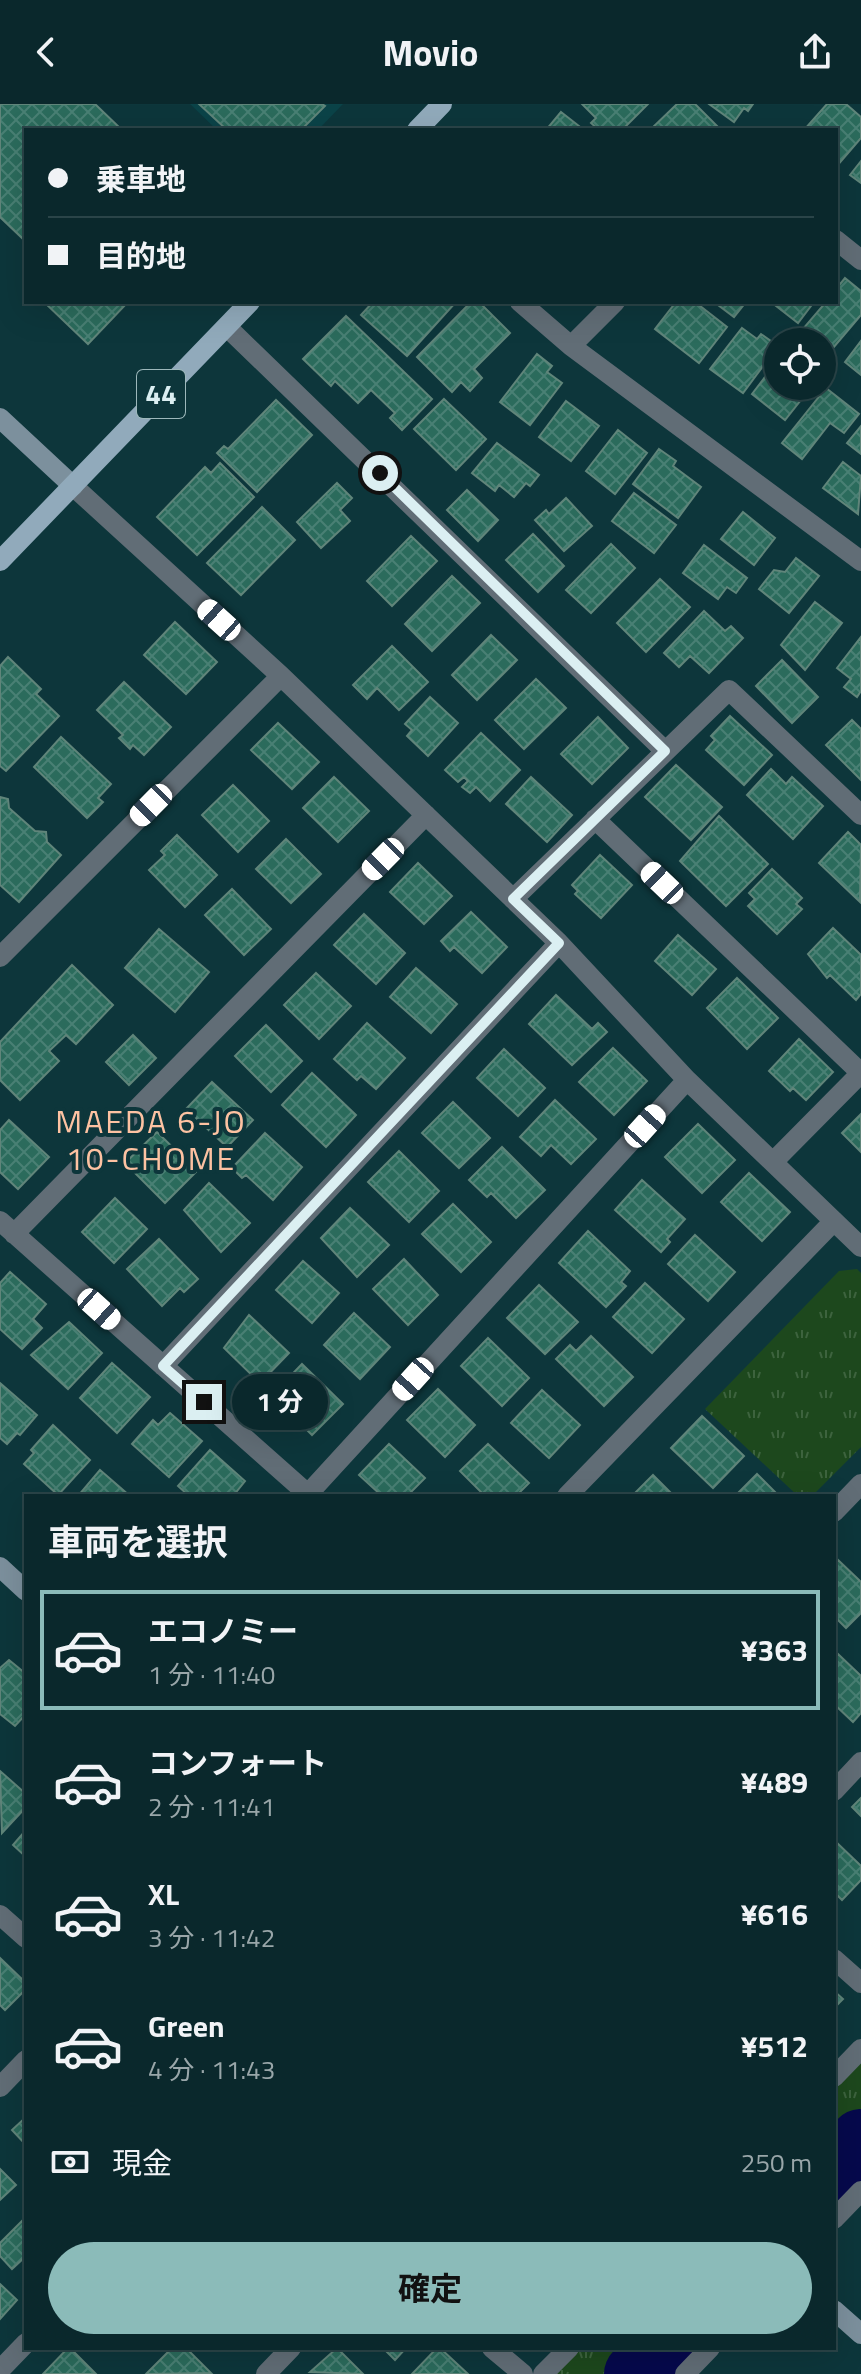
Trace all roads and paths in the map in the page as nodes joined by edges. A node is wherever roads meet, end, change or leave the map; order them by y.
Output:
1 (442, 104) edge
2 (419, 128) edge
3 (838, 242) edge
4 (861, 260) edge
5 (248, 304) edge
6 (522, 304) edge
7 (613, 304) edge
8 (227, 327) junction
9 (571, 346) junction
10 (0, 418) edge
11 (73, 486) junction
12 (0, 561) edge
13 (861, 561) edge
14 (281, 676) junction
15 (665, 751) junction
16 (426, 815) junction
17 (861, 815) edge
18 (595, 819) junction
19 (513, 899) junction
20 (559, 943) junction
21 (0, 957) edge
22 (861, 1073) edge
23 (687, 1080) junction
24 (773, 1162) junction
25 (834, 1221) junction
26 (7, 1228) edge
27 (861, 1247) edge
28 (163, 1366) junction
29 (861, 1484) edge
30 (308, 1494) edge
31 (310, 1494) edge
32 (569, 1494) edge
33 (836, 1510) edge
34 (0, 1567) edge
35 (24, 1589) edge
36 (861, 1762) edge
37 (836, 1789) edge
38 (0, 1915) edge
39 (24, 1936) edge
40 (836, 1961) edge
41 (861, 1983) edge
42 (861, 2049) edge
43 (24, 2062) edge
44 (836, 2075) edge
45 (0, 2087) edge
46 (861, 2191) edge
47 (836, 2217) edge
48 (836, 2312) edge
49 (861, 2334) edge
50 (24, 2345) edge
51 (289, 2350) edge
52 (494, 2350) edge
53 (567, 2350) edge
54 (708, 2350) edge
55 (0, 2370) edge
56 (266, 2374) edge
57 (523, 2374) edge
58 (543, 2374) edge
59 (685, 2374) edge

1 - 2 main road
3 - 4 street
5 - 8 main road, 44
6 - 9 street
7 - 9 street
8 - 11 main road, 44
8 - 15 street
9 - 13 street
10 - 11 street
11 - 12 main road, 44
11 - 14 street
14 - 16 street
14 - 21 street
15 - 17 street
15 - 18 street
16 - 19 street
16 - 26 street
18 - 19 street
18 - 22 street
19 - 20 street
20 - 23 street
20 - 28 street
22 - 24 street
23 - 24 street
23 - 31 street
24 - 25 street
25 - 27 street
25 - 32 street
26 - 28 street
28 - 30 street
29 - 33 street
34 - 35 street
36 - 37 street
38 - 39 street
40 - 41 street
42 - 44 street
43 - 45 street
46 - 47 street
48 - 49 street
50 - 55 street
51 - 56 street
52 - 57 street
53 - 58 street
54 - 59 street

